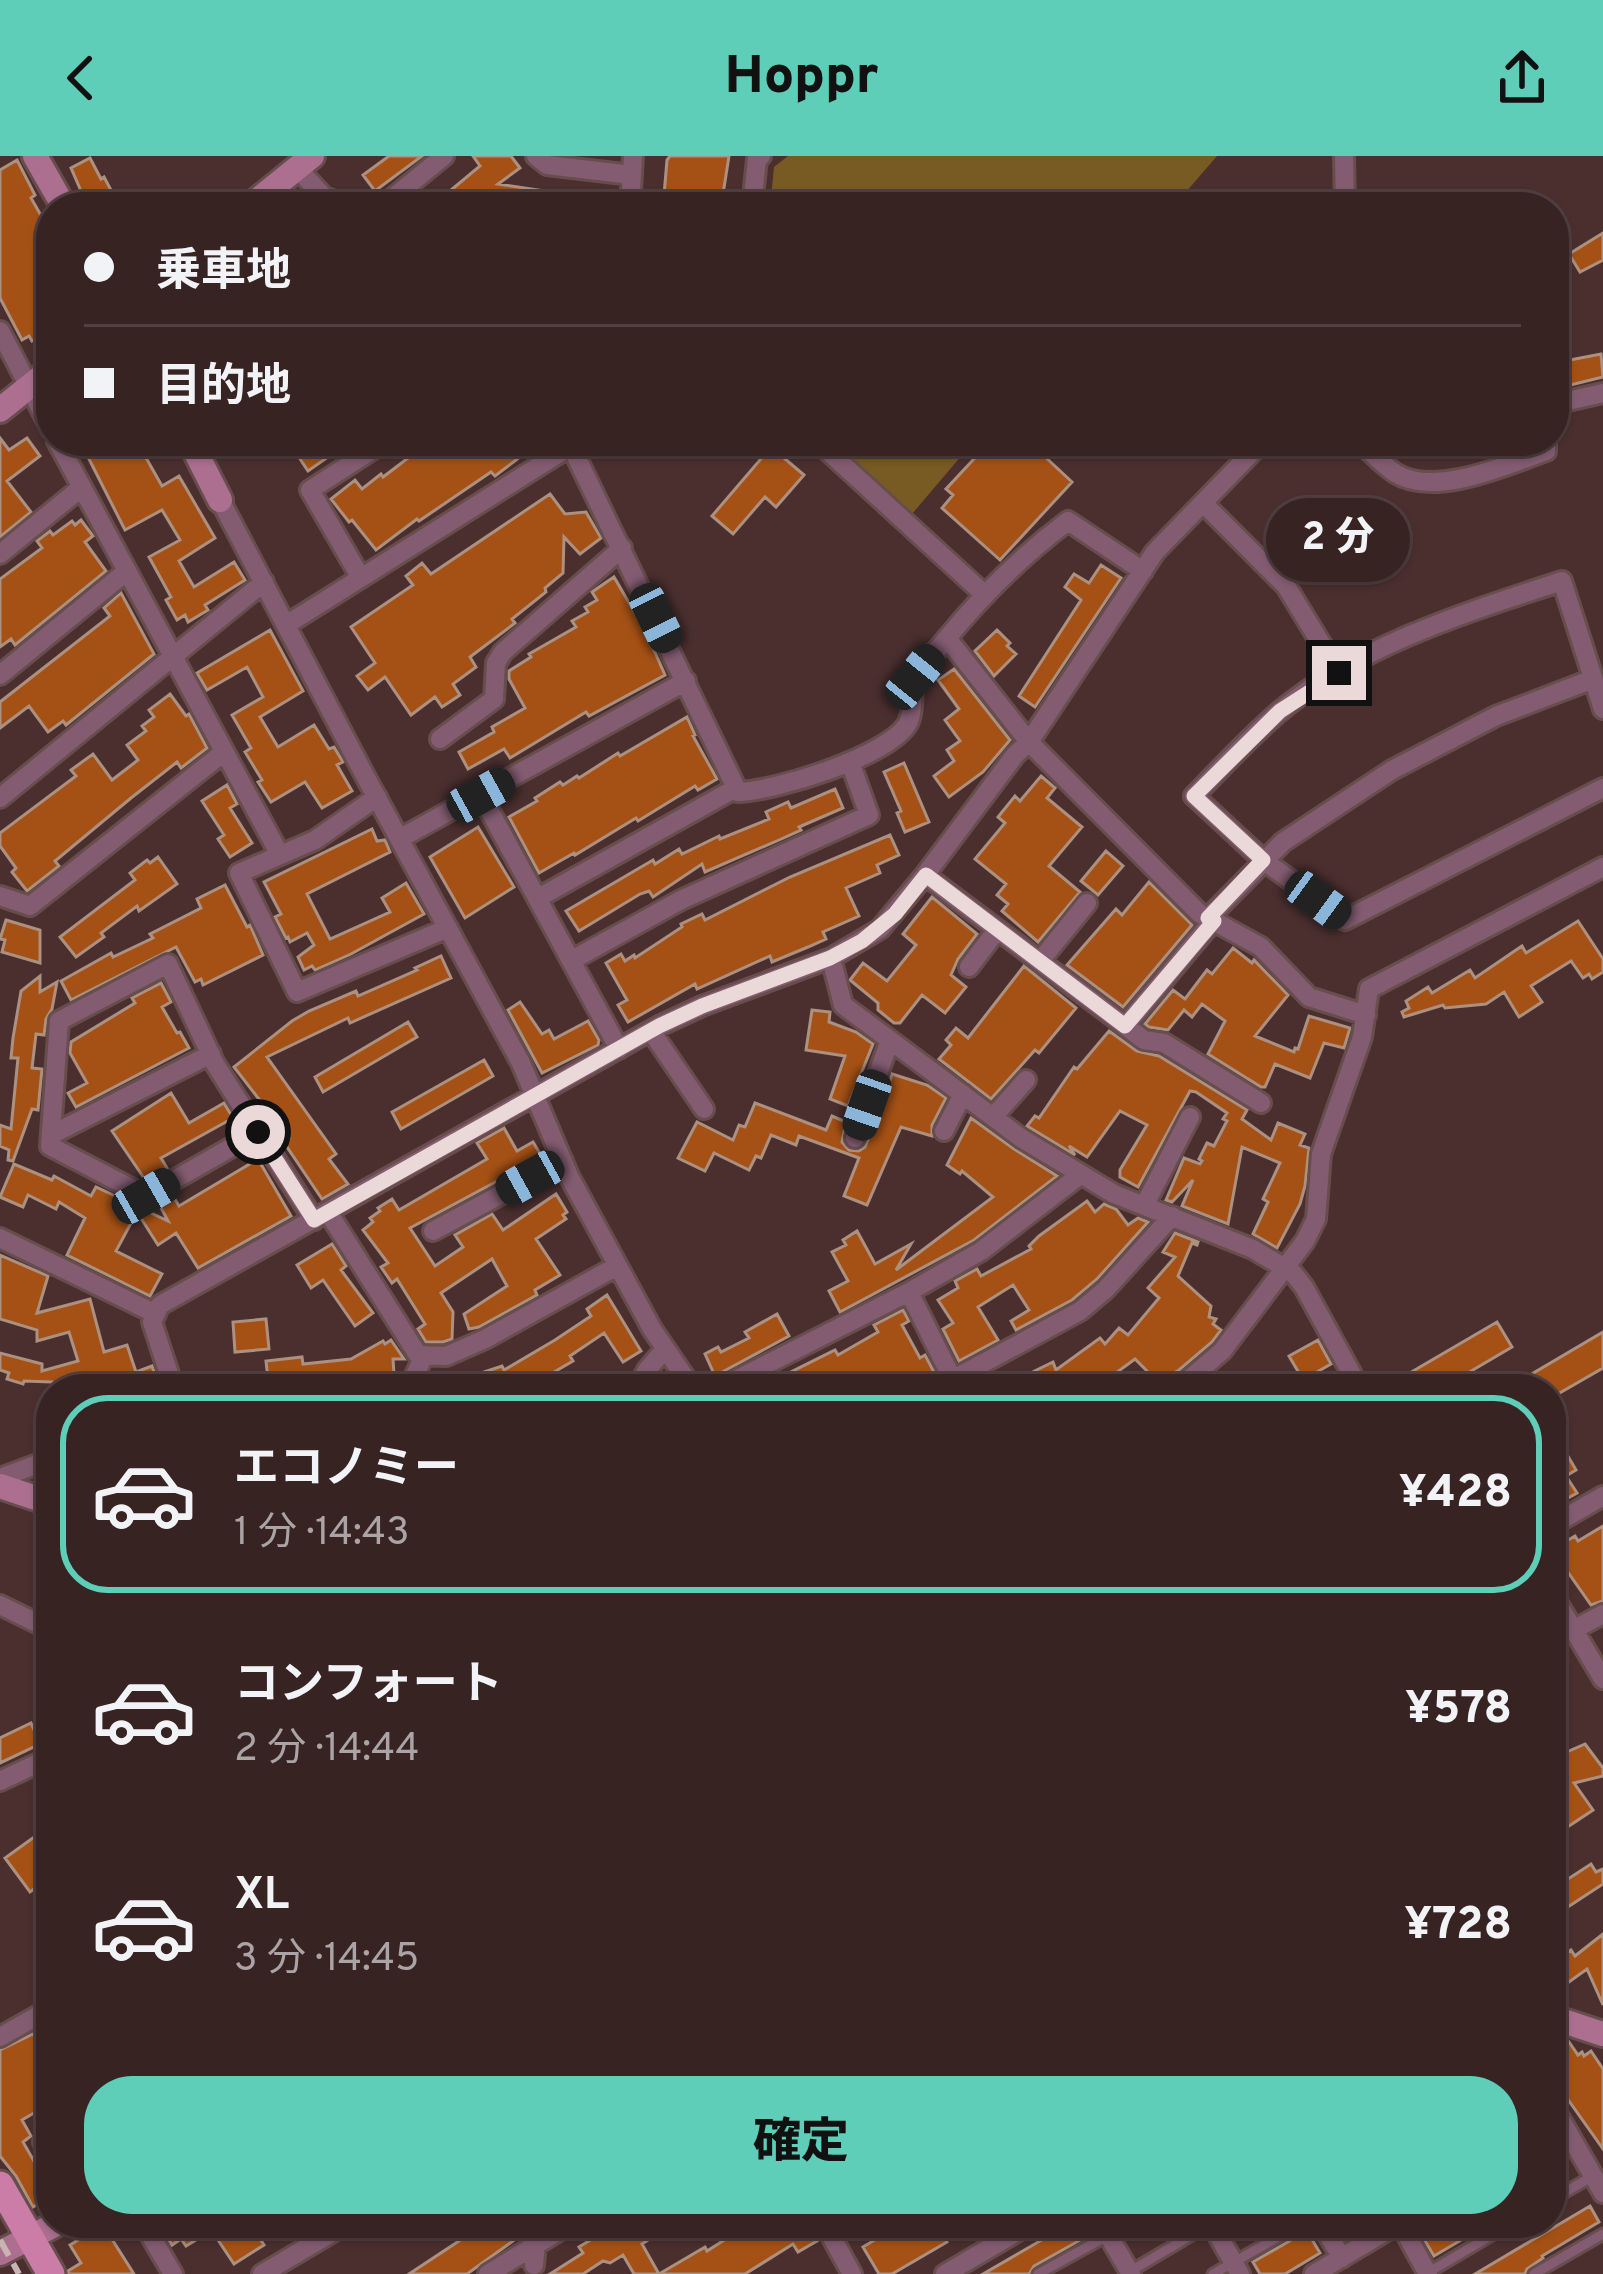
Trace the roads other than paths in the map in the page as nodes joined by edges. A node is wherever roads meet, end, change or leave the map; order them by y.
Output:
1 (35, 156) edge
2 (444, 156) edge
3 (536, 156) edge
4 (761, 156) edge
5 (1344, 156) edge
6 (304, 162) edge
7 (633, 166) edge
8 (55, 192) edge
9 (267, 192) edge
10 (321, 192) edge
11 (403, 192) edge
12 (754, 192) edge
13 (1345, 192) edge
14 (0, 331) edge
15 (36, 380) edge
16 (28, 387) junction
17 (1603, 392) edge
18 (1569, 400) edge
19 (36, 402) edge
20 (0, 410) edge
21 (65, 456) edge
22 (198, 456) edge
23 (363, 456) edge
24 (554, 456) edge
25 (581, 456) edge
26 (833, 456) edge
27 (1248, 456) edge
28 (1375, 456) edge
29 (1531, 456) edge
30 (82, 488) junction
31 (220, 500) joint
32 (1203, 503) junction
33 (622, 548) junction
34 (0, 554) edge
35 (127, 571) junction
36 (1143, 571) junction
37 (362, 578) junction
38 (264, 582) junction
39 (985, 594) junction
40 (286, 625) junction
41 (947, 638) junction
42 (172, 656) junction
43 (1339, 673) junction
44 (0, 676) edge
45 (1593, 679) junction
46 (686, 681) junction
47 (1603, 709) edge
48 (440, 739) dead end
49 (1029, 742) junction
50 (224, 752) junction
51 (850, 762) junction
52 (371, 788) junction
53 (736, 788) junction
54 (1603, 788) edge
55 (481, 795) junction
56 (0, 797) edge
57 (399, 838) junction
58 (280, 855) junction
59 (1263, 860) junction
60 (1603, 867) edge
61 (926, 875) junction
62 (0, 896) edge
63 (538, 898) junction
64 (1087, 903) dead end
65 (1211, 920) junction
66 (448, 928) junction
67 (997, 930) junction
68 (830, 958) junction
69 (572, 960) junction
70 (1040, 961) junction
71 (969, 967) dead end
72 (1366, 1015) junction
73 (1125, 1026) junction
74 (651, 1031) junction
75 (890, 1040) junction
76 (619, 1049) junction
77 (211, 1054) junction
78 (1025, 1080) dead end
79 (963, 1094) junction
80 (536, 1096) junction
81 (1261, 1103) dead end
82 (704, 1109) dead end
83 (993, 1117) junction
84 (1190, 1117) dead end
85 (944, 1131) dead end
86 (258, 1132) junction
87 (51, 1136) junction
88 (855, 1138) dead end
89 (563, 1161) junction
90 (1080, 1175) junction
91 (1144, 1206) junction
92 (321, 1216) junction
93 (1172, 1216) junction
94 (433, 1231) dead end
95 (0, 1238) edge
96 (617, 1266) junction
97 (1284, 1268) junction
98 (909, 1292) junction
99 (156, 1315) junction
100 (665, 1349) junction
101 (424, 1355) junction
102 (169, 1374) edge
103 (416, 1374) edge
104 (644, 1374) edge
105 (682, 1374) edge
106 (748, 1374) edge
107 (940, 1374) edge
108 (963, 1374) edge
109 (1195, 1374) edge
110 (1345, 1374) edge
111 (36, 1466) edge
112 (0, 1482) edge
113 (1603, 1496) edge
114 (36, 1497) edge
115 (1566, 1517) edge
116 (0, 1605) edge
117 (1603, 1614) edge
118 (1566, 1617) edge
119 (36, 1623) edge
120 (1574, 1630) junction
121 (1603, 1678) edge
122 (36, 1764) edge
123 (0, 1781) edge
124 (36, 2017) edge
125 (1566, 2022) edge
126 (1603, 2034) edge
127 (0, 2037) edge
128 (1566, 2143) edge
129 (1598, 2184) edge
130 (0, 2185) edge
131 (1566, 2195) edge
132 (1603, 2234) edge
133 (36, 2235) edge
134 (31, 2238) junction
135 (152, 2238) edge
136 (323, 2238) edge
137 (537, 2238) edge
138 (555, 2238) edge
139 (832, 2238) edge
140 (1013, 2238) edge
141 (1091, 2238) edge
142 (1109, 2238) edge
143 (1186, 2238) edge
144 (1220, 2238) edge
145 (1281, 2238) edge
146 (1330, 2238) edge
147 (1375, 2238) edge
148 (1408, 2238) edge
149 (1488, 2238) edge
150 (0, 2254) edge
151 (535, 2255) junction
152 (1342, 2258) junction
153 (979, 2265) edge
154 (286, 2268) edge
155 (1237, 2268) edge
156 (1129, 2273) edge
157 (51, 2274) edge
158 (173, 2274) edge
159 (262, 2274) edge
160 (488, 2274) edge
161 (852, 2274) edge
162 (945, 2274) edge
163 (1038, 2274) edge
164 (1213, 2274) edge
165 (1313, 2274) edge
166 (1428, 2274) edge
167 (1534, 2274) edge

1 - 8 street
2 - 11 street
3 - 7 street
4 - 12 street
5 - 13 street
6 - 9 street
6 - 10 street
14 - 16 street
15 - 16 street
16 - 19 street
16 - 20 street
17 - 18 street
21 - 30 street
22 - 31 street
23 - 37 street
24 - 37 street
25 - 33 street
26 - 39 street
27 - 32 street
28 - 29 street
30 - 34 street
30 - 35 street
31 - 38 street
32 - 36 street
32 - 43 street
33 - 46 street
33 - 48 street
35 - 42 street
35 - 44 street
36 - 39 street
36 - 49 street
37 - 40 street
38 - 40 street
38 - 42 street
39 - 41 street
40 - 52 street
41 - 49 street
41 - 51 street
42 - 50 street
42 - 56 street
43 - 45 street
43 - 59 street
45 - 47 street
45 - 59 street
46 - 53 street
46 - 55 street
49 - 61 street
49 - 65 street
50 - 58 street
50 - 62 street
51 - 53 street
51 - 69 street
52 - 57 street
52 - 58 street
53 - 63 street
54 - 59 street
55 - 57 street
55 - 63 street
57 - 66 street
58 - 66 street
59 - 65 street
60 - 72 street
61 - 67 street
61 - 68 street
63 - 69 street
64 - 70 street
65 - 72 street
65 - 73 street
66 - 80 street
67 - 70 street
67 - 71 street
68 - 74 street
68 - 75 street
69 - 76 street
70 - 73 street
72 - 97 street
73 - 81 street
74 - 76 street
74 - 82 street
75 - 79 street
75 - 88 street
76 - 80 street
77 - 86 street
77 - 87 street
77 - 87 street
78 - 83 street
79 - 83 street
79 - 85 street
80 - 89 street
80 - 92 street
83 - 90 street
84 - 91 street
86 - 87 street
86 - 92 street
89 - 94 street
89 - 96 street
90 - 91 street
90 - 98 street
91 - 93 street
92 - 99 street
92 - 101 street
93 - 97 street
93 - 108 street
95 - 99 street
96 - 100 street
96 - 101 street
97 - 109 street
97 - 110 street
98 - 106 street
98 - 107 street
99 - 102 street
100 - 104 street
100 - 105 street
101 - 103 street
111 - 112 street
112 - 114 street
113 - 115 street
116 - 119 street
117 - 120 street
118 - 120 street
120 - 121 street
122 - 123 street
124 - 127 street
125 - 126 street
128 - 129 street
129 - 131 lane
130 - 134 main road
132 - 167 lane
133 - 134 street
134 - 150 street
134 - 157 main road
135 - 158 street
136 - 154 street
137 - 151 street
138 - 151 street
139 - 161 street
140 - 153 street
141 - 163 lane
142 - 156 street
143 - 156 lane
144 - 155 street
145 - 155 lane
146 - 152 street
147 - 152 street
148 - 166 street
149 - 166 lane
151 - 160 street
152 - 165 street
153 - 162 street
154 - 159 street
155 - 164 lane

